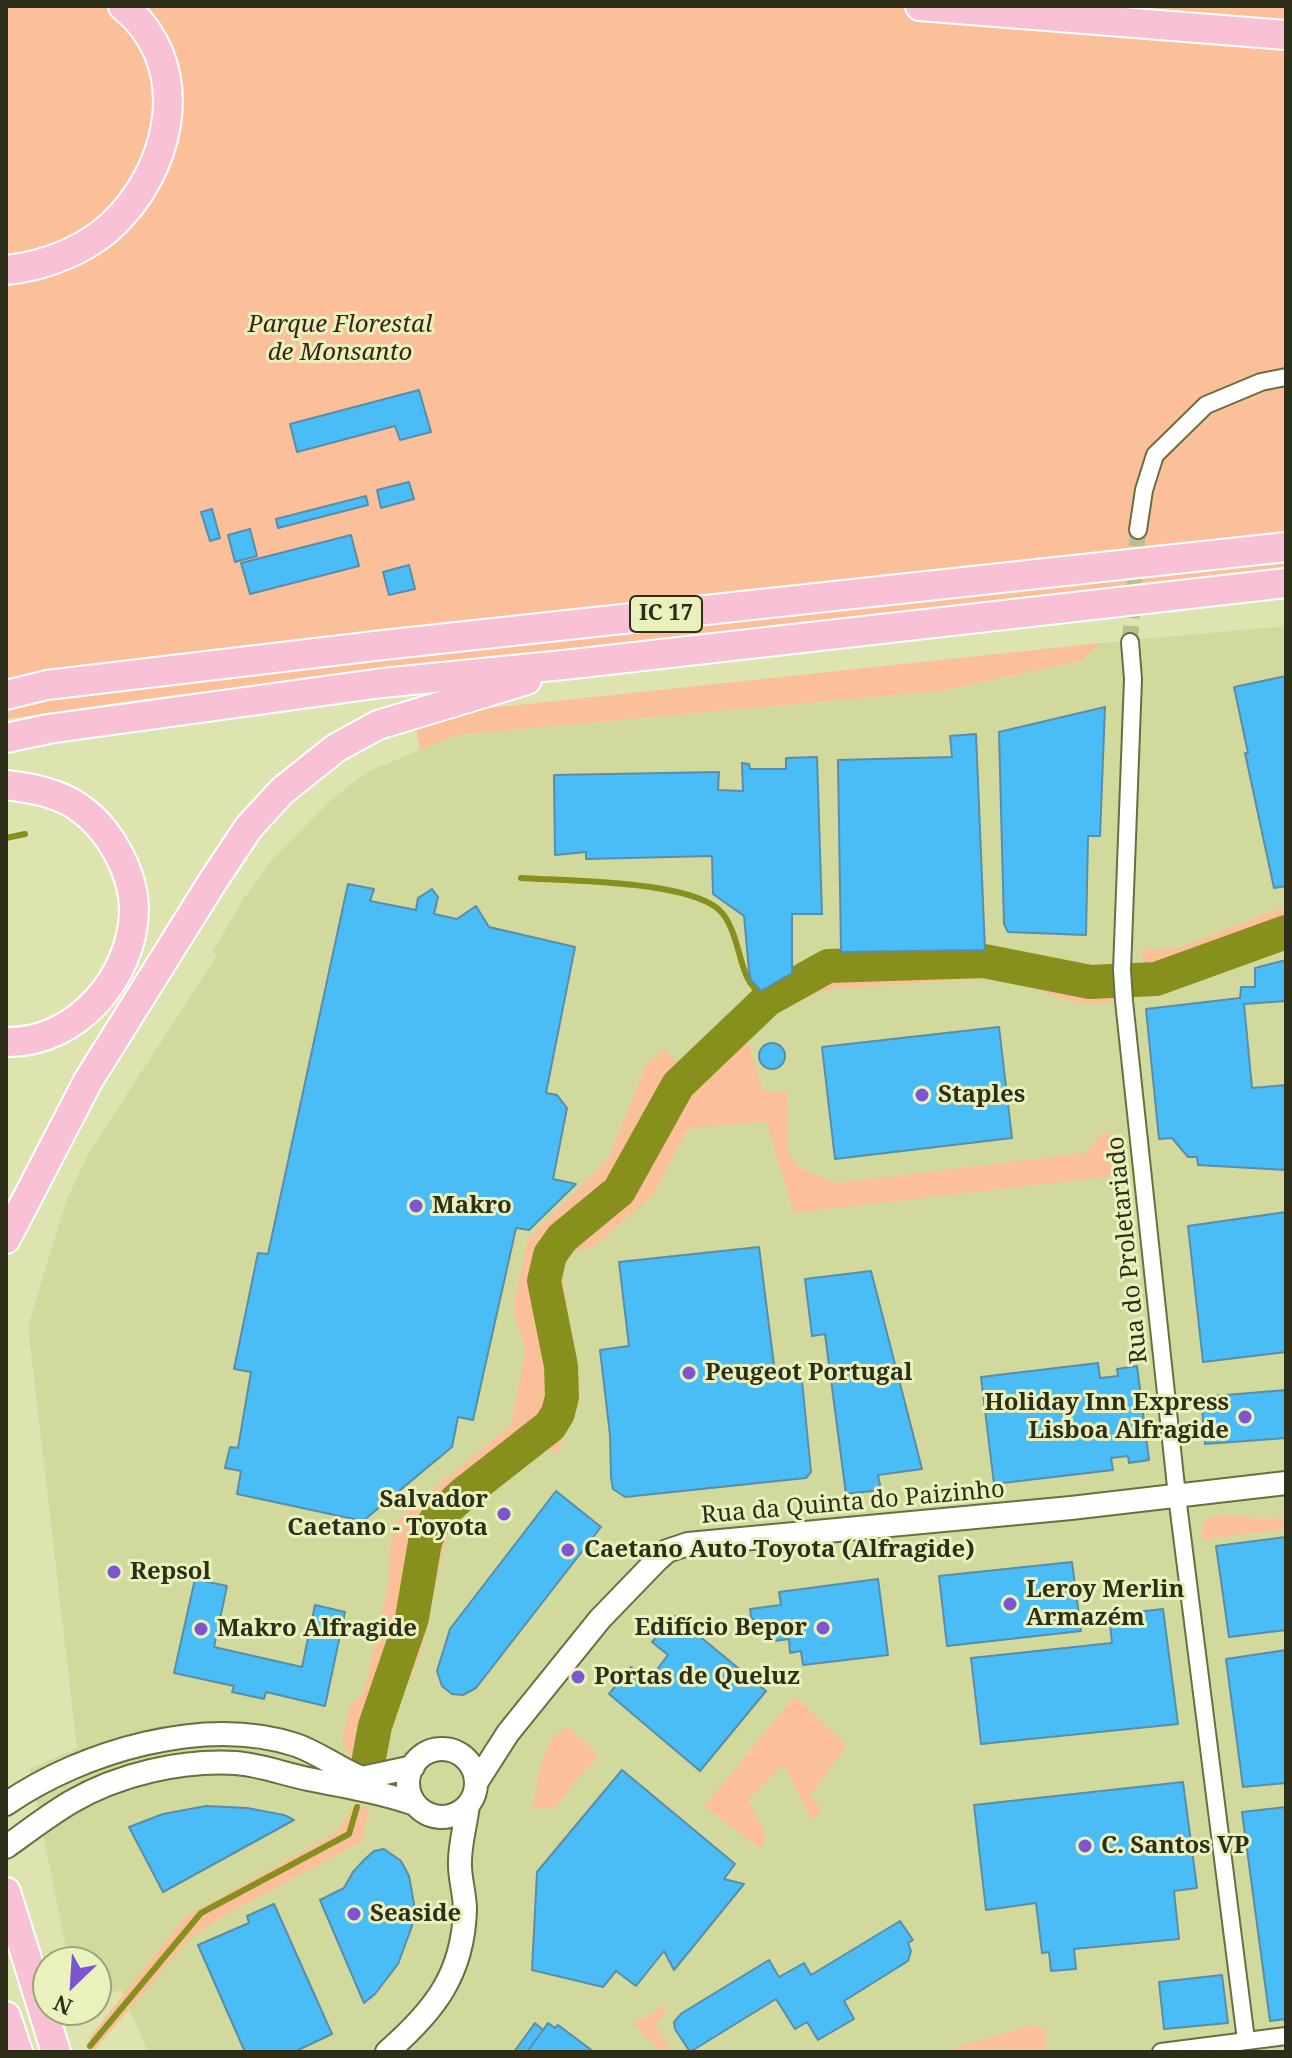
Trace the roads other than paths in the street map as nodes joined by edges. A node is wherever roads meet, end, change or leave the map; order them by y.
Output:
1 (123, 6) edge
2 (920, 6) edge
3 (1286, 35) edge
4 (6, 270) edge
5 (1286, 377) edge
6 (1138, 530) tunnel mouth
7 (1286, 547) edge
8 (1286, 583) edge
9 (1130, 642) tunnel mouth
10 (573, 664) junction
11 (6, 684) edge
12 (47, 685) junction
13 (6, 695) edge
14 (6, 738) edge
15 (6, 785) edge
16 (6, 1042) edge
17 (6, 1239) edge
18 (1286, 1483) edge
19 (1177, 1496) junction
20 (508, 1733) junction
21 (458, 1754) junction
22 (413, 1767) junction
23 (476, 1783) junction
24 (15, 1798) edge
25 (468, 1805) junction
26 (422, 1810) junction
27 (6, 1847) edge
28 (460, 1861) junction
29 (6, 1892) edge
30 (6, 2016) edge
31 (1286, 2036) edge
32 (1246, 2040) junction
33 (18, 2052) edge
34 (56, 2052) edge
35 (387, 2052) edge
36 (1161, 2052) edge

1 - 4 highway
2 - 3 highway
5 - 6 street
7 - 12 highway, IC 17
8 - 10 highway, IC 17
9 - 19 street, Rua do Proletariado
10 - 14 highway, IC 17
10 - 17 highway
11 - 12 highway
12 - 13 highway, IC 17
15 - 16 highway
18 - 19 street, Rua da Quinta do Paizinho
19 - 20 street, Rua da Quinta do Paizinho
19 - 32 street, Rua do Proletariado
20 - 21 street, Rua da Quinta do Paizinho
20 - 23 street, Rua da Quinta do Paizinho
21 - 22 street
21 - 23 street
22 - 24 street
22 - 26 street
23 - 25 street
25 - 26 street
25 - 28 street
26 - 27 street
26 - 28 street
28 - 35 street
29 - 34 highway
30 - 33 highway
31 - 32 street
32 - 36 street

